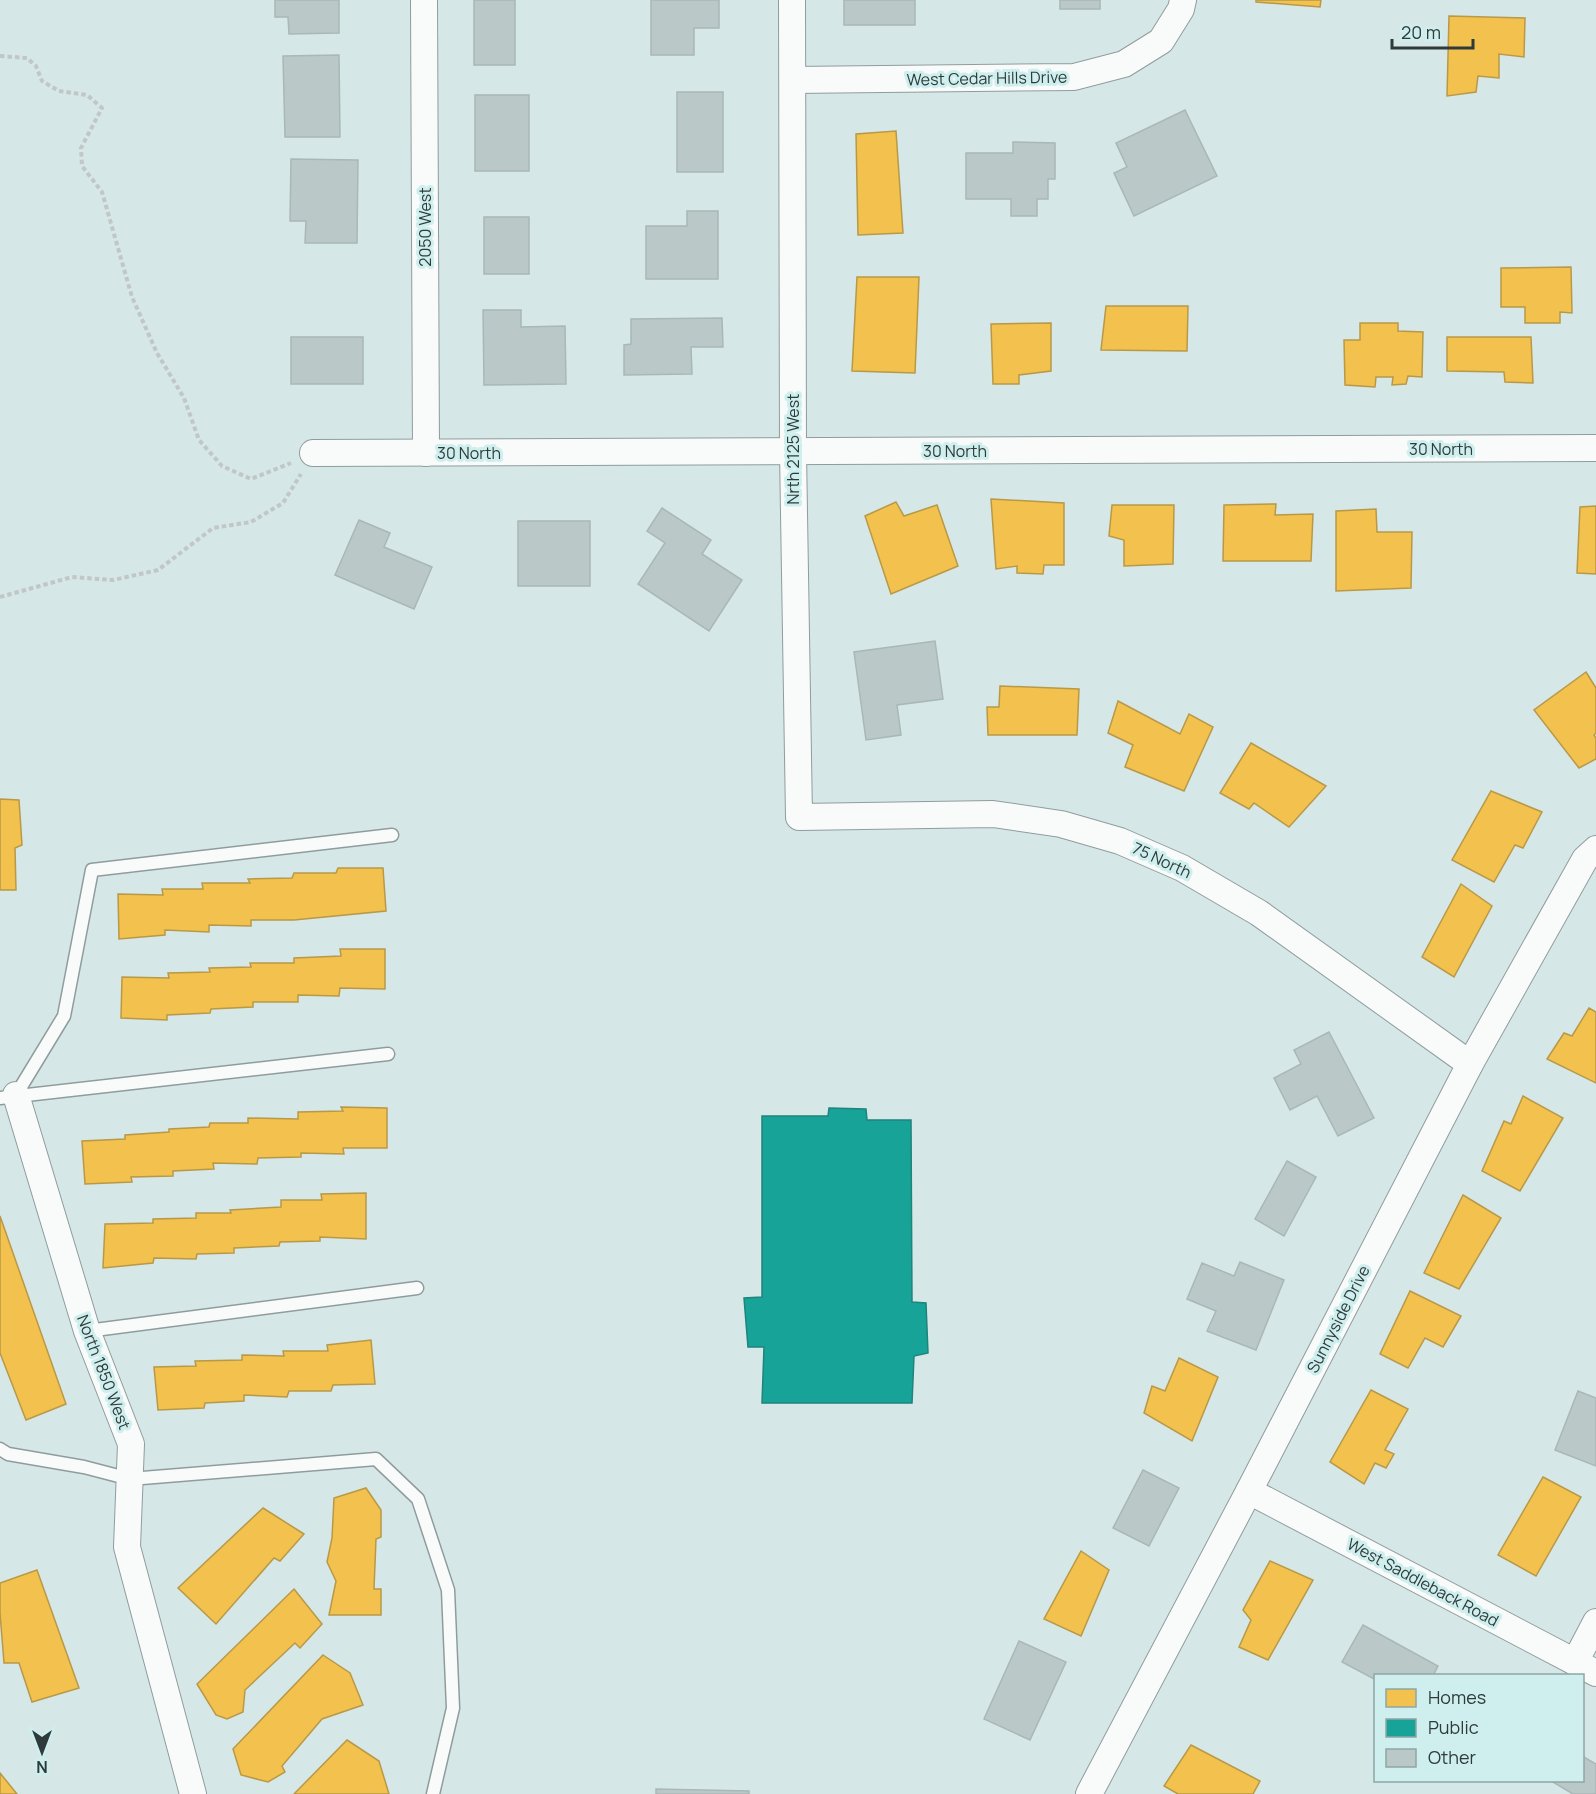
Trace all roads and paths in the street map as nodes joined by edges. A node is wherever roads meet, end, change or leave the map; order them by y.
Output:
1 (424, 0) edge
2 (792, 0) edge
3 (1184, 0) edge
4 (0, 56) edge
5 (793, 80) junction
6 (1596, 448) edge
7 (793, 452) junction
8 (313, 453) junction
9 (426, 453) junction
10 (0, 597) edge
11 (799, 817) joint
12 (392, 835) dead end
13 (1596, 849) edge
14 (388, 1054) dead end
15 (1470, 1064) junction
16 (8, 1096) edge
17 (417, 1288) dead end
18 (87, 1331) junction
19 (0, 1449) edge
20 (130, 1479) junction
21 (1249, 1491) junction
22 (1596, 1622) edge
23 (1585, 1667) edge
24 (193, 1794) edge
25 (433, 1794) edge
26 (1089, 1794) edge

1 - 9 street, 2050 West
2 - 5 street, Nrth 2125 West
3 - 5 street, West Cedar Hills Drive
4 - 8 path
5 - 7 street, Nrth 2125 West
6 - 7 street, 30 North
7 - 9 street, 30 North
7 - 11 street, Nrth 2125 West
8 - 9 street, 30 North
8 - 10 path
11 - 15 street, 75 North
12 - 16 lane
13 - 15 street, Sunnyside Drive
14 - 16 lane
15 - 21 street, Sunnyside Drive
16 - 18 street, North 1850 West
17 - 18 lane
18 - 20 street, North 1850 West
19 - 20 lane
20 - 24 street, North 1850 West
20 - 25 lane
21 - 23 street, West Saddleback Road
21 - 26 street, Sunnyside Drive
22 - 23 street

